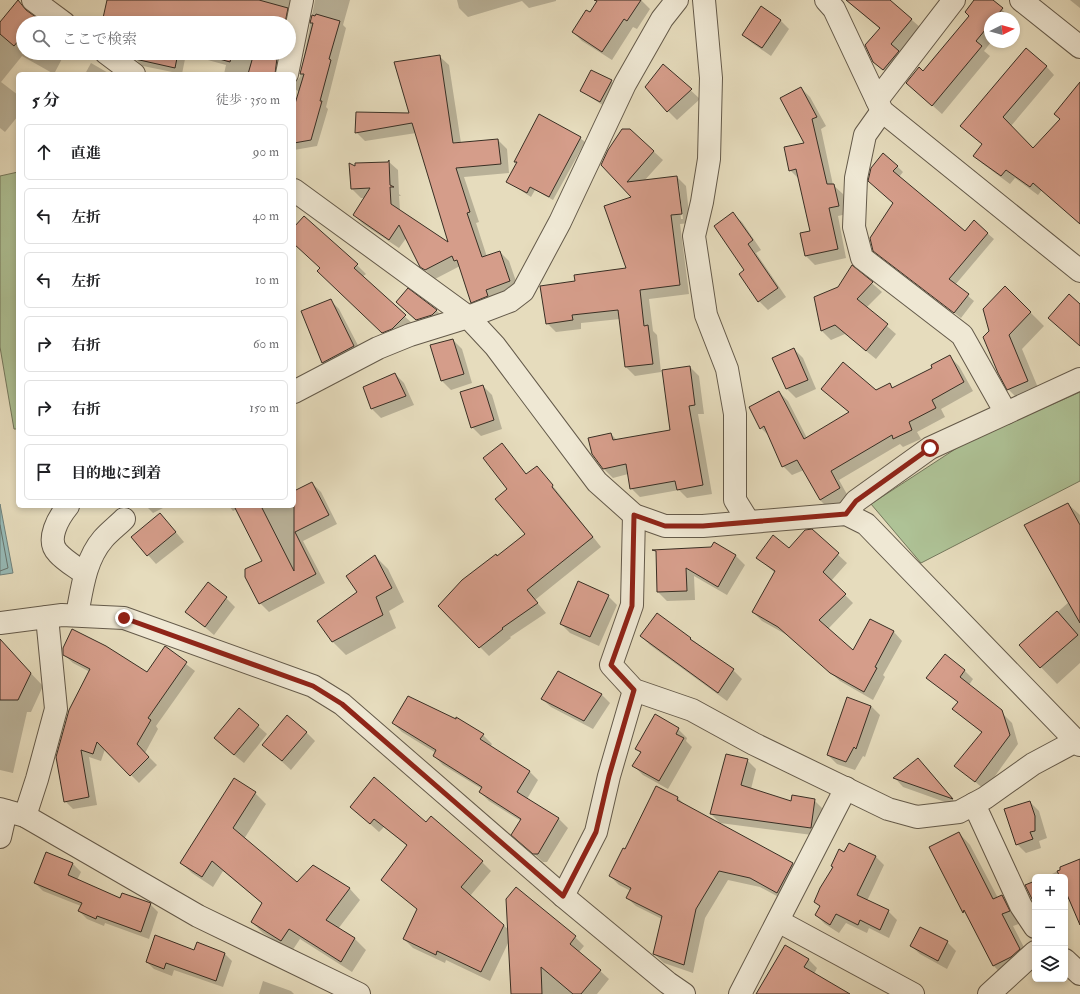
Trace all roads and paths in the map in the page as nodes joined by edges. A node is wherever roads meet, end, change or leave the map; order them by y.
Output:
1 (33, 0) edge
2 (302, 0) edge
3 (677, 0) edge
4 (704, 0) edge
5 (826, 0) edge
6 (954, 0) edge
7 (1021, 0) edge
8 (55, 16) edge
9 (296, 30) edge
10 (1080, 46) edge
11 (115, 60) edge
12 (290, 60) edge
13 (131, 72) edge
14 (287, 72) edge
15 (879, 106) junction
16 (296, 191) edge
17 (1080, 271) edge
18 (468, 317) junction
19 (1080, 378) edge
20 (296, 391) edge
21 (1006, 412) junction
22 (66, 508) edge
23 (846, 514) junction
24 (634, 515) junction
25 (124, 519) dead end
26 (748, 521) junction
27 (85, 574) junction
28 (77, 615) junction
29 (47, 617) junction
30 (0, 623) edge
31 (634, 690) junction
32 (1078, 743) edge
33 (846, 788) junction
34 (974, 804) junction
35 (10, 812) edge
36 (0, 837) edge
37 (563, 896) junction
38 (778, 921) junction
39 (1032, 922) edge
40 (1032, 955) edge
41 (1068, 963) edge
42 (1080, 974) edge
43 (359, 994) edge
44 (684, 994) edge
45 (740, 994) edge
46 (913, 994) edge
47 (989, 994) edge

1 - 8 street
2 - 9 street
3 - 18 street
4 - 26 street
5 - 15 street
6 - 15 street
7 - 10 street
11 - 13 street
12 - 14 street
15 - 17 street
15 - 21 street
16 - 18 street
18 - 20 street
18 - 24 street
19 - 21 street
21 - 23 street
22 - 27 street
23 - 26 street
23 - 32 street
24 - 26 street
24 - 31 street
25 - 27 street
27 - 28 street
28 - 29 street
28 - 37 street
29 - 30 street
29 - 35 street
31 - 33 street
31 - 37 street
32 - 34 street
33 - 34 street
33 - 38 street
34 - 39 street
35 - 36 street
35 - 43 street
37 - 44 street
38 - 45 street
38 - 46 street
40 - 47 street
41 - 42 street

